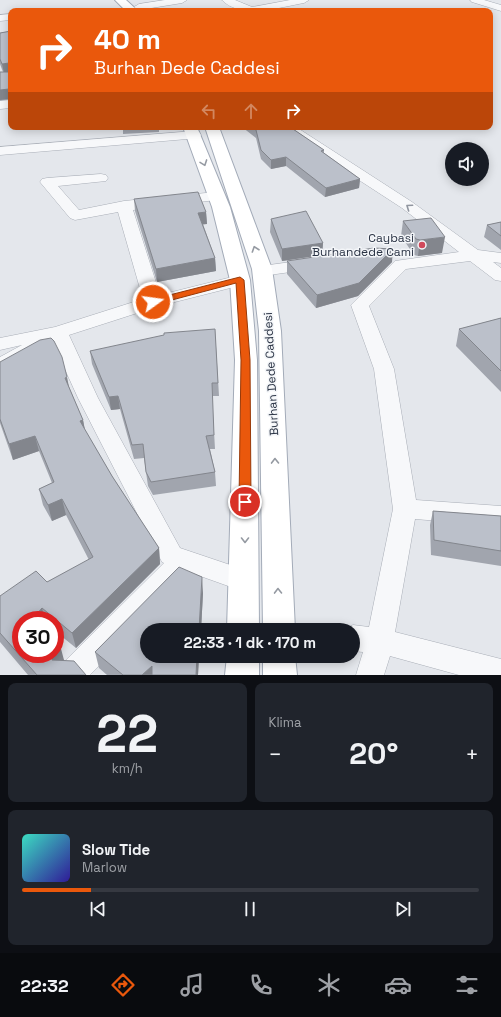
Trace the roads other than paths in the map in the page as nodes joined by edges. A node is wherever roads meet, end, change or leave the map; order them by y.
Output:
1 (120, 0) edge
2 (182, 0) edge
3 (227, 0) edge
4 (304, 0) edge
5 (475, 0) edge
6 (137, 7) edge
7 (242, 8) edge
8 (263, 8) edge
9 (501, 8) edge
10 (199, 130) edge
11 (292, 130) edge
12 (0, 151) edge
13 (101, 178) dead end
14 (216, 196) junction
15 (124, 206) junction
16 (389, 254) edge
17 (474, 255) junction
18 (501, 258) edge
19 (325, 262) edge
20 (416, 263) junction
21 (251, 275) junction
22 (501, 276) edge
23 (153, 302) junction
24 (49, 333) junction
25 (0, 344) edge
26 (0, 366) edge
27 (405, 509) junction
28 (501, 516) edge
29 (184, 560) junction
30 (245, 581) junction
31 (243, 623) edge
32 (281, 623) edge
33 (360, 639) edge
34 (380, 641) junction
35 (242, 663) edge
36 (281, 663) edge
37 (501, 673) edge
38 (71, 675) edge
39 (242, 675) edge
40 (280, 675) edge
41 (370, 675) edge

1 - 6 main road
2 - 6 street
3 - 7 street
4 - 8 street
5 - 9 street
10 - 12 street
10 -> 14 main road, Burhan Dede Caddesi
21 -> 10 main road, Burhan Dede Caddesi
17 -> 11 street
13 - 15 street
14 - 15 street
14 - 21 main road, Burhan Dede Caddesi
15 - 23 street
16 - 20 street
17 - 18 street
17 - 20 street
17 - 22 street
19 - 21 street
20 - 27 street
21 - 23 street
21 -> 30 main road, Burhan Dede Caddesi
32 -> 21 main road, Burhan Dede Caddesi
23 - 24 street
24 - 25 street
24 - 26 street
24 - 29 street
27 - 28 street
27 - 34 street
29 - 30 street
29 - 38 street
30 - 31 main road, Burhan Dede Caddesi
33 - 34 street
34 - 37 street
34 - 41 street
35 - 39 main road
36 - 40 main road, Burhan Dede Caddesi

